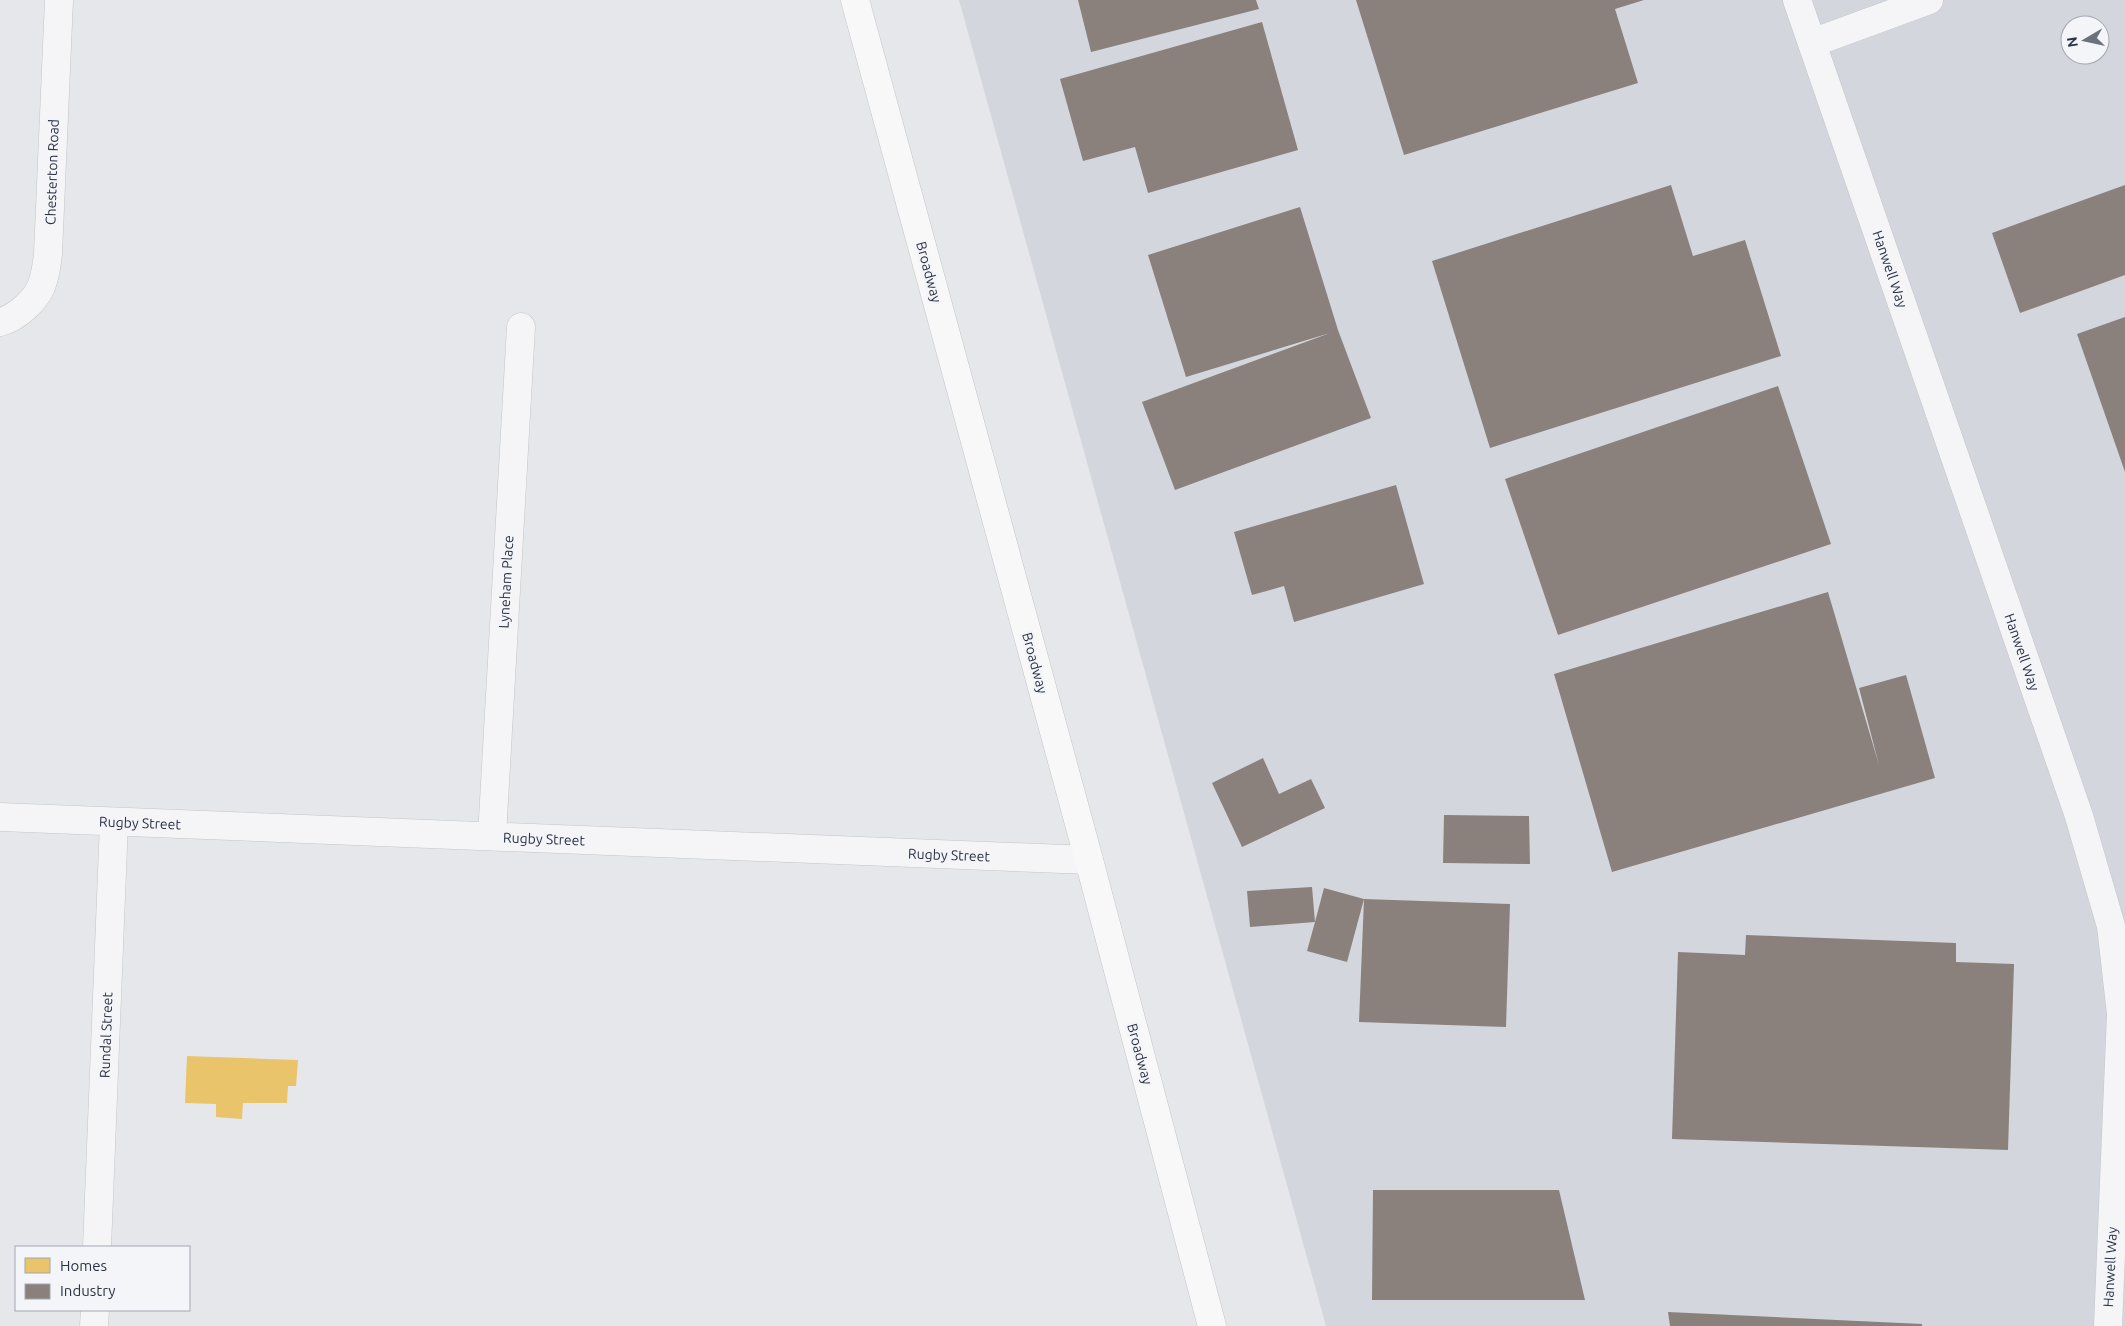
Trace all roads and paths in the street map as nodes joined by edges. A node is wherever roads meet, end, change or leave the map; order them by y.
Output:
1 (59, 0) edge
2 (855, 0) edge
3 (1797, 0) edge
4 (1929, 0) edge
5 (1812, 43) junction
6 (0, 322) edge
7 (520, 327) dead end
8 (0, 817) edge
9 (114, 822) junction
10 (492, 836) junction
11 (1089, 860) junction
12 (97, 1246) edge
13 (95, 1311) edge
14 (94, 1326) edge
15 (1212, 1326) edge
16 (2108, 1326) edge

1 - 6 street, Chesterton Road
2 - 11 street, Broadway
3 - 5 street, Hanwell Way
4 - 5 street
5 - 16 street, Hanwell Way
7 - 10 street, Lyneham Place
8 - 9 street, Rugby Street
9 - 10 street, Rugby Street
9 - 12 street, Rundal Street
10 - 11 street, Rugby Street
11 - 15 street, Broadway
13 - 14 street

